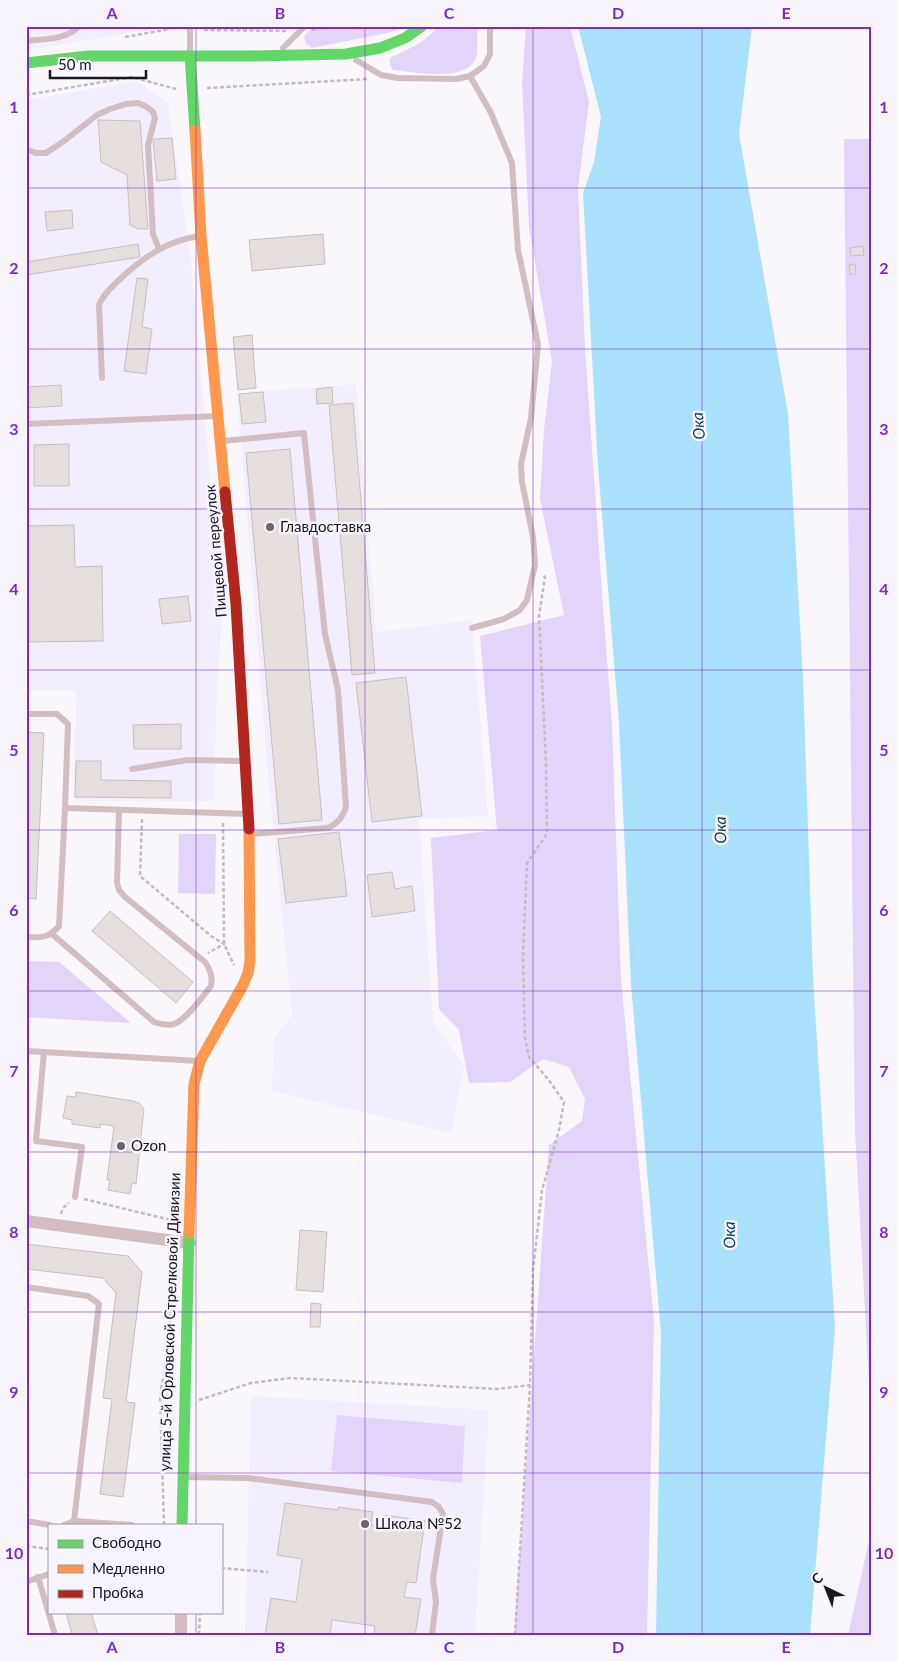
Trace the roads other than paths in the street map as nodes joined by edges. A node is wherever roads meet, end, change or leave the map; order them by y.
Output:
1 (79, 26) edge
2 (190, 26) edge
3 (422, 26) edge
4 (490, 26) edge
5 (303, 28) edge
6 (26, 41) edge
7 (346, 54) junction
8 (190, 56) junction
9 (276, 56) junction
10 (26, 63) edge
11 (470, 76) junction
12 (26, 150) edge
13 (201, 236) junction
14 (159, 249) junction
15 (102, 378) dead end
16 (218, 416) junction
17 (26, 424) edge
18 (221, 441) junction
19 (472, 628) dead end
20 (26, 714) edge
21 (245, 761) junction
22 (132, 768) dead end
23 (65, 808) junction
24 (119, 810) junction
25 (249, 814) junction
26 (250, 834) junction
27 (52, 934) junction
28 (26, 938) edge
29 (26, 1051) edge
30 (44, 1052) junction
31 (200, 1061) junction
32 (76, 1197) road end
33 (26, 1221) edge
34 (190, 1243) junction
35 (26, 1287) edge
36 (182, 1477) junction
37 (26, 1521) edge
38 (74, 1521) junction
39 (94, 1523) edge
40 (66, 1524) edge
41 (113, 1524) edge
42 (182, 1524) edge
43 (48, 1525) edge
44 (48, 1574) edge
45 (38, 1578) junction
46 (26, 1582) edge
47 (48, 1612) edge
48 (49, 1614) edge
49 (181, 1614) edge
50 (55, 1635) edge
51 (181, 1635) edge
52 (432, 1635) edge

1 - 6 lane
2 - 8 lane, Пищевой переулок
3 - 7 main road
4 - 11 lane
5 - 9 lane
7 - 9 main road
7 - 11 lane
8 - 9 main road
8 - 10 main road
8 - 13 main road, Пищевой переулок
11 - 19 lane
12 - 14 lane
13 - 14 lane
13 - 16 main road, Пищевой переулок
14 - 15 lane
16 - 17 lane
16 - 18 main road, Пищевой переулок
18 - 21 main road, Пищевой переулок
18 - 26 lane
20 - 23 lane
21 - 22 lane
21 - 25 main road, Пищевой переулок
23 - 24 lane
23 - 27 lane
24 - 25 lane
24 - 27 lane
25 - 26 main road, Пищевой переулок
26 - 31 main road, Пищевой переулок
27 - 28 lane
29 - 30 lane
30 - 31 lane
30 - 32 lane
31 - 34 main road, улица 5-й Орловской Стрелковой Дивизии
33 - 34 street
34 - 36 main road, улица 5-й Орловской Стрелковой Дивизии
35 - 38 lane
36 - 42 main road, улица 5-й Орловской Стрелковой Дивизии
36 - 52 lane
37 - 43 lane
38 - 39 lane
38 - 40 lane
39 - 41 lane
44 - 45 lane
45 - 46 lane
45 - 47 lane
48 - 50 lane
49 - 51 street

